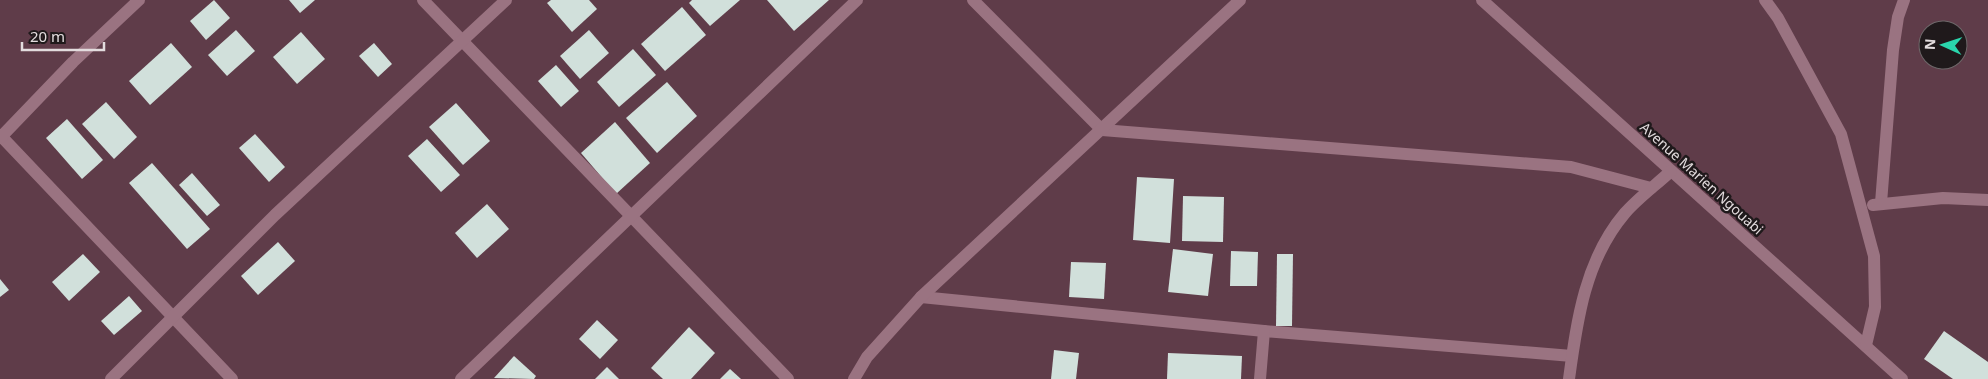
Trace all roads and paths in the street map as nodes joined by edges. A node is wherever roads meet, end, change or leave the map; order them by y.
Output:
1 (139, 0) edge
2 (424, 0) edge
3 (506, 0) edge
4 (858, 0) edge
5 (973, 0) edge
6 (1240, 0) edge
7 (1482, 0) edge
8 (1765, 0) edge
9 (1904, 0) edge
10 (463, 42) junction
11 (1102, 130) junction
12 (1, 137) edge
13 (1671, 171) junction
14 (1651, 188) junction
15 (1988, 200) edge
16 (1881, 203) junction
17 (1863, 207) junction
18 (630, 216) junction
19 (921, 297) junction
20 (174, 316) junction
21 (1264, 332) junction
22 (1866, 345) junction
23 (1572, 356) junction
24 (111, 379) edge
25 (232, 379) edge
26 (461, 379) edge
27 (788, 379) edge
28 (854, 379) edge
29 (1260, 379) edge
30 (1569, 379) edge
31 (1902, 379) edge

1 - 12 street
2 - 10 street
3 - 10 street
4 - 18 street
5 - 11 street
6 - 11 street
7 - 13 street, Avenue Marien Ngouabi
8 - 17 street
9 - 16 street
10 - 18 street
10 - 20 street
11 - 14 street
11 - 19 street
12 - 20 street
13 - 14 street
13 - 22 street, Avenue Marien Ngouabi
14 - 23 street
15 - 16 street
16 - 17 street
17 - 22 street
18 - 26 street
18 - 27 street
19 - 21 street
19 - 28 street
20 - 24 street
20 - 25 street
21 - 23 street
21 - 29 street
22 - 31 street, Avenue Marien Ngouabi
23 - 30 street

